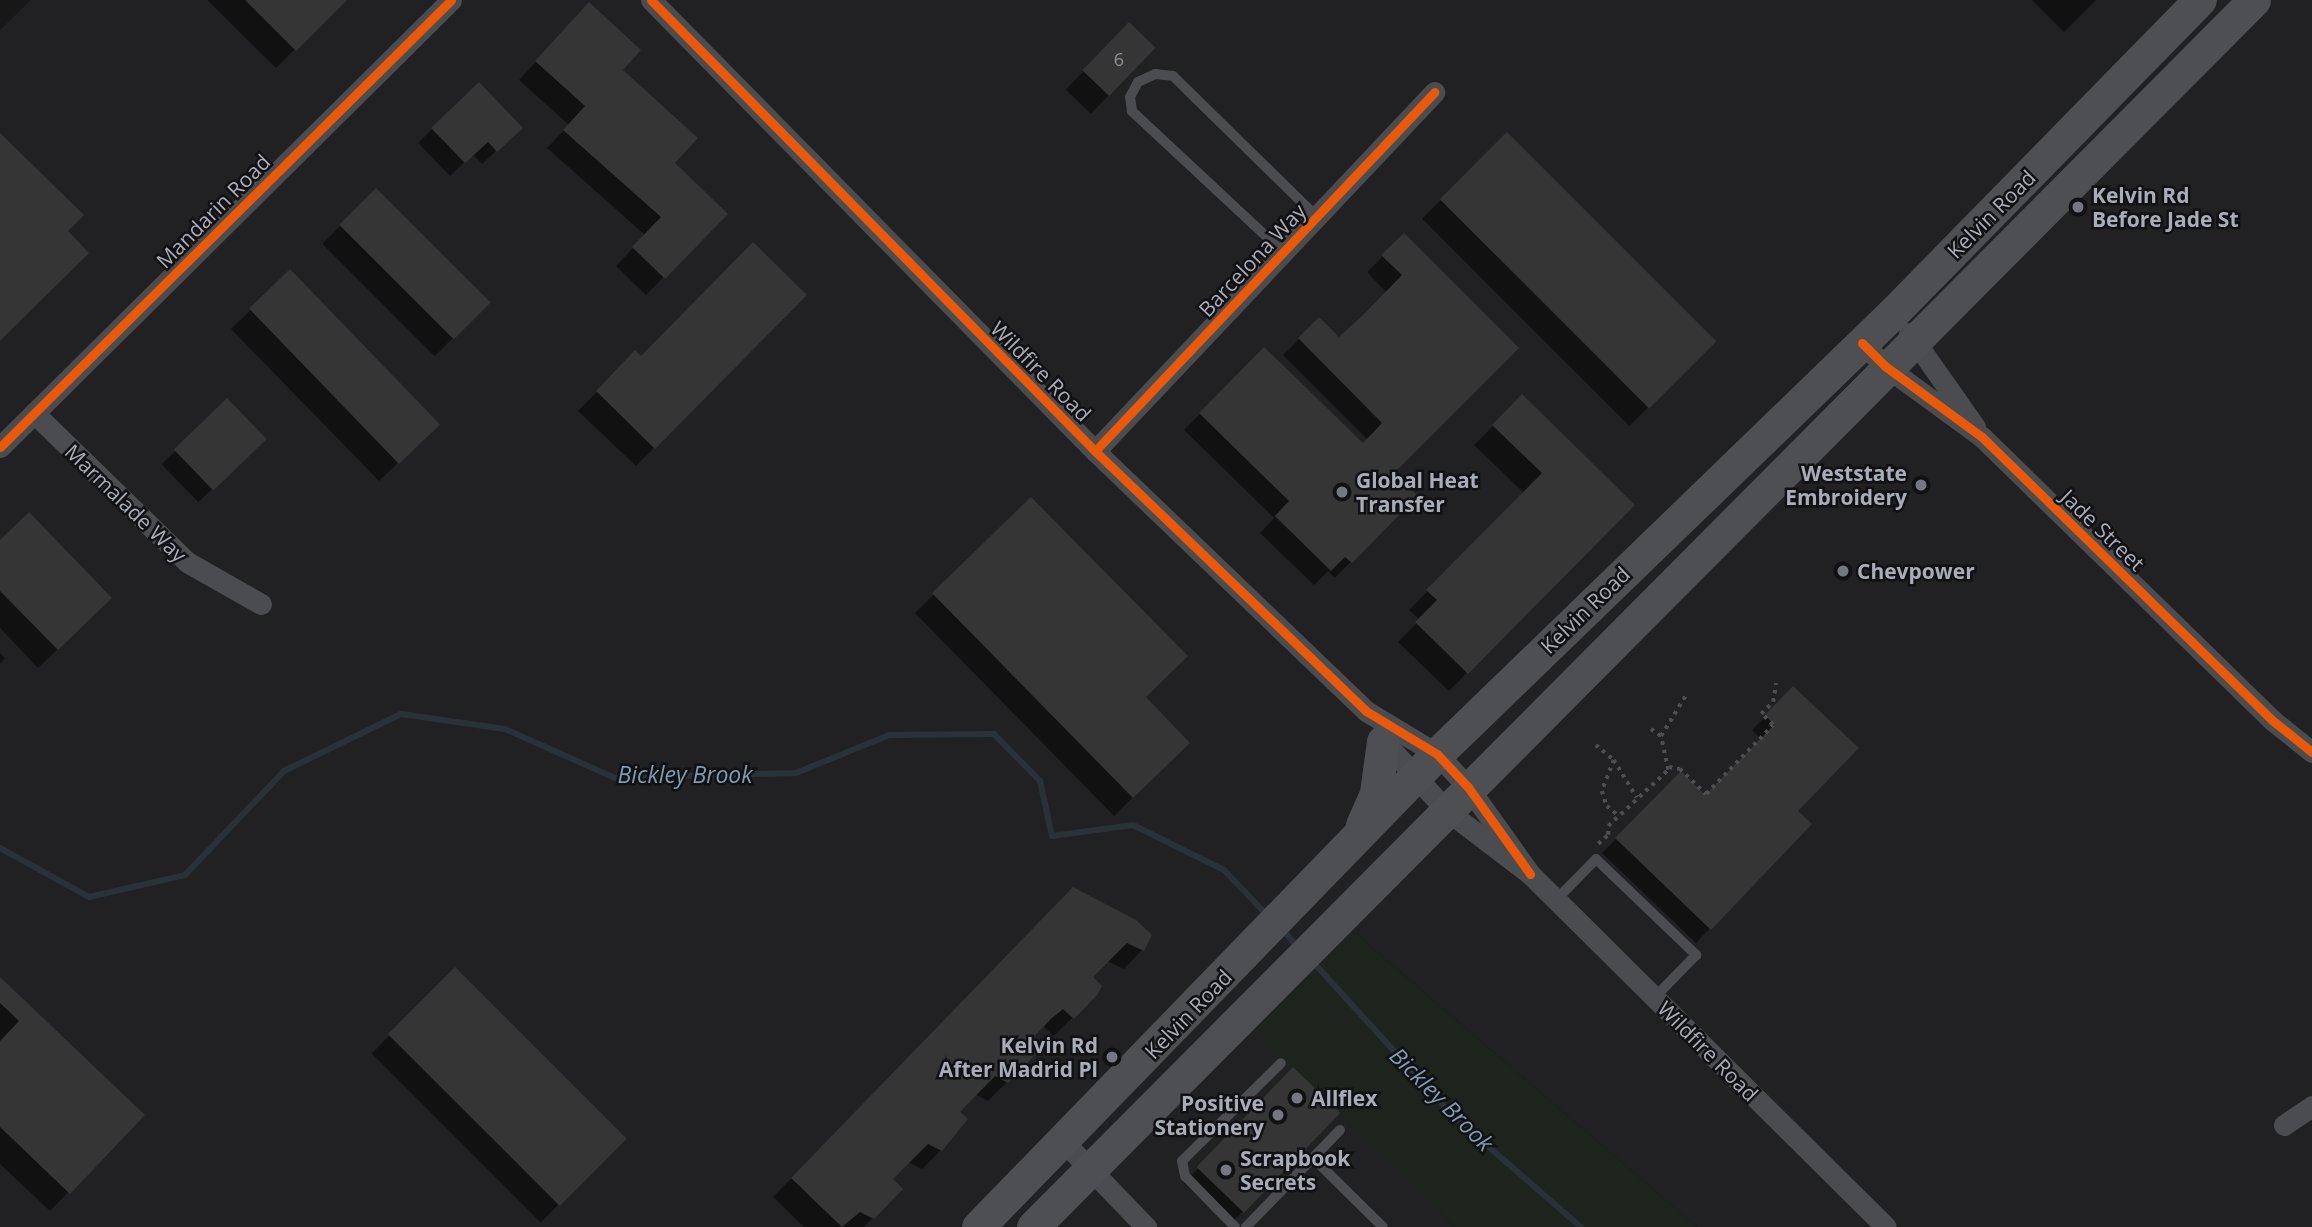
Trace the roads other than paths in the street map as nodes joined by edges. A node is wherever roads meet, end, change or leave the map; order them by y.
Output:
1 (452, 0) edge
2 (651, 0) edge
3 (2200, 0) edge
4 (2254, 0) edge
5 (1435, 92) dead end
6 (2081, 172) junction
7 (2025, 179) junction
8 (1317, 217) junction
9 (1283, 252) junction
10 (1903, 326) junction
11 (1862, 343) junction
12 (1885, 366) junction
13 (34, 413) junction
14 (1982, 437) junction
15 (0, 447) edge
16 (1095, 451) junction
17 (261, 604) dead end
18 (1367, 711) junction
19 (1382, 741) junction
20 (2312, 752) edge
21 (1437, 754) junction
22 (1414, 777) junction
23 (1457, 799) junction
24 (1357, 837) junction
25 (1530, 874) junction
26 (1556, 900) junction
27 (1654, 998) junction
28 (1281, 1063) dead end
29 (2312, 1106) edge
30 (2284, 1125) dead end
31 (1340, 1130) dead end
32 (1063, 1141) junction
33 (1313, 1158) junction
34 (1089, 1172) junction
35 (978, 1227) edge
36 (1033, 1227) edge
37 (1146, 1227) edge
38 (1235, 1227) edge
39 (1246, 1227) edge
40 (1383, 1227) edge
41 (1886, 1227) edge

1 - 13 street, Mandarin Road
2 - 16 street, Wildfire Road
3 - 7 main road, Kelvin Road
4 - 6 main road, Kelvin Road
5 - 8 street, Barcelona Way
6 - 7 main road
6 - 10 main road, Kelvin Road
7 - 10 main road, Kelvin Road
8 - 9 street, Barcelona Way
8 - 9 lane
9 - 16 street, Barcelona Way
10 - 11 main road, Kelvin Road
10 - 12 main road, Kelvin Road
10 - 14 street, Jade Street
11 - 12 street, Jade Street
11 - 21 main road, Kelvin Road
12 - 14 street, Jade Street
12 - 23 main road, Kelvin Road
13 - 15 street, Mandarin Road
13 - 17 street, Marmalade Way
14 - 20 street, Jade Street
16 - 18 street, Wildfire Road
18 - 19 street, Wildfire Road
18 - 21 street, Wildfire Road
19 - 22 street, Wildfire Road
19 - 24 main road
21 - 22 main road, Kelvin Road
21 - 23 street, Wildfire Road
22 - 23 street, Wildfire Road
22 - 24 main road, Kelvin Road
23 - 25 street, Wildfire Road
23 - 25 street, Wildfire Road
23 - 34 main road, Kelvin Road
24 - 32 main road, Kelvin Road
25 - 26 street, Wildfire Road
26 - 27 street, Wildfire Road
26 - 27 lane
27 - 41 street, Wildfire Road
28 - 38 lane
29 - 30 street
31 - 33 lane
32 - 34 street
32 - 35 main road, Kelvin Road
33 - 39 lane
33 - 40 lane
34 - 36 main road, Kelvin Road
34 - 37 street

